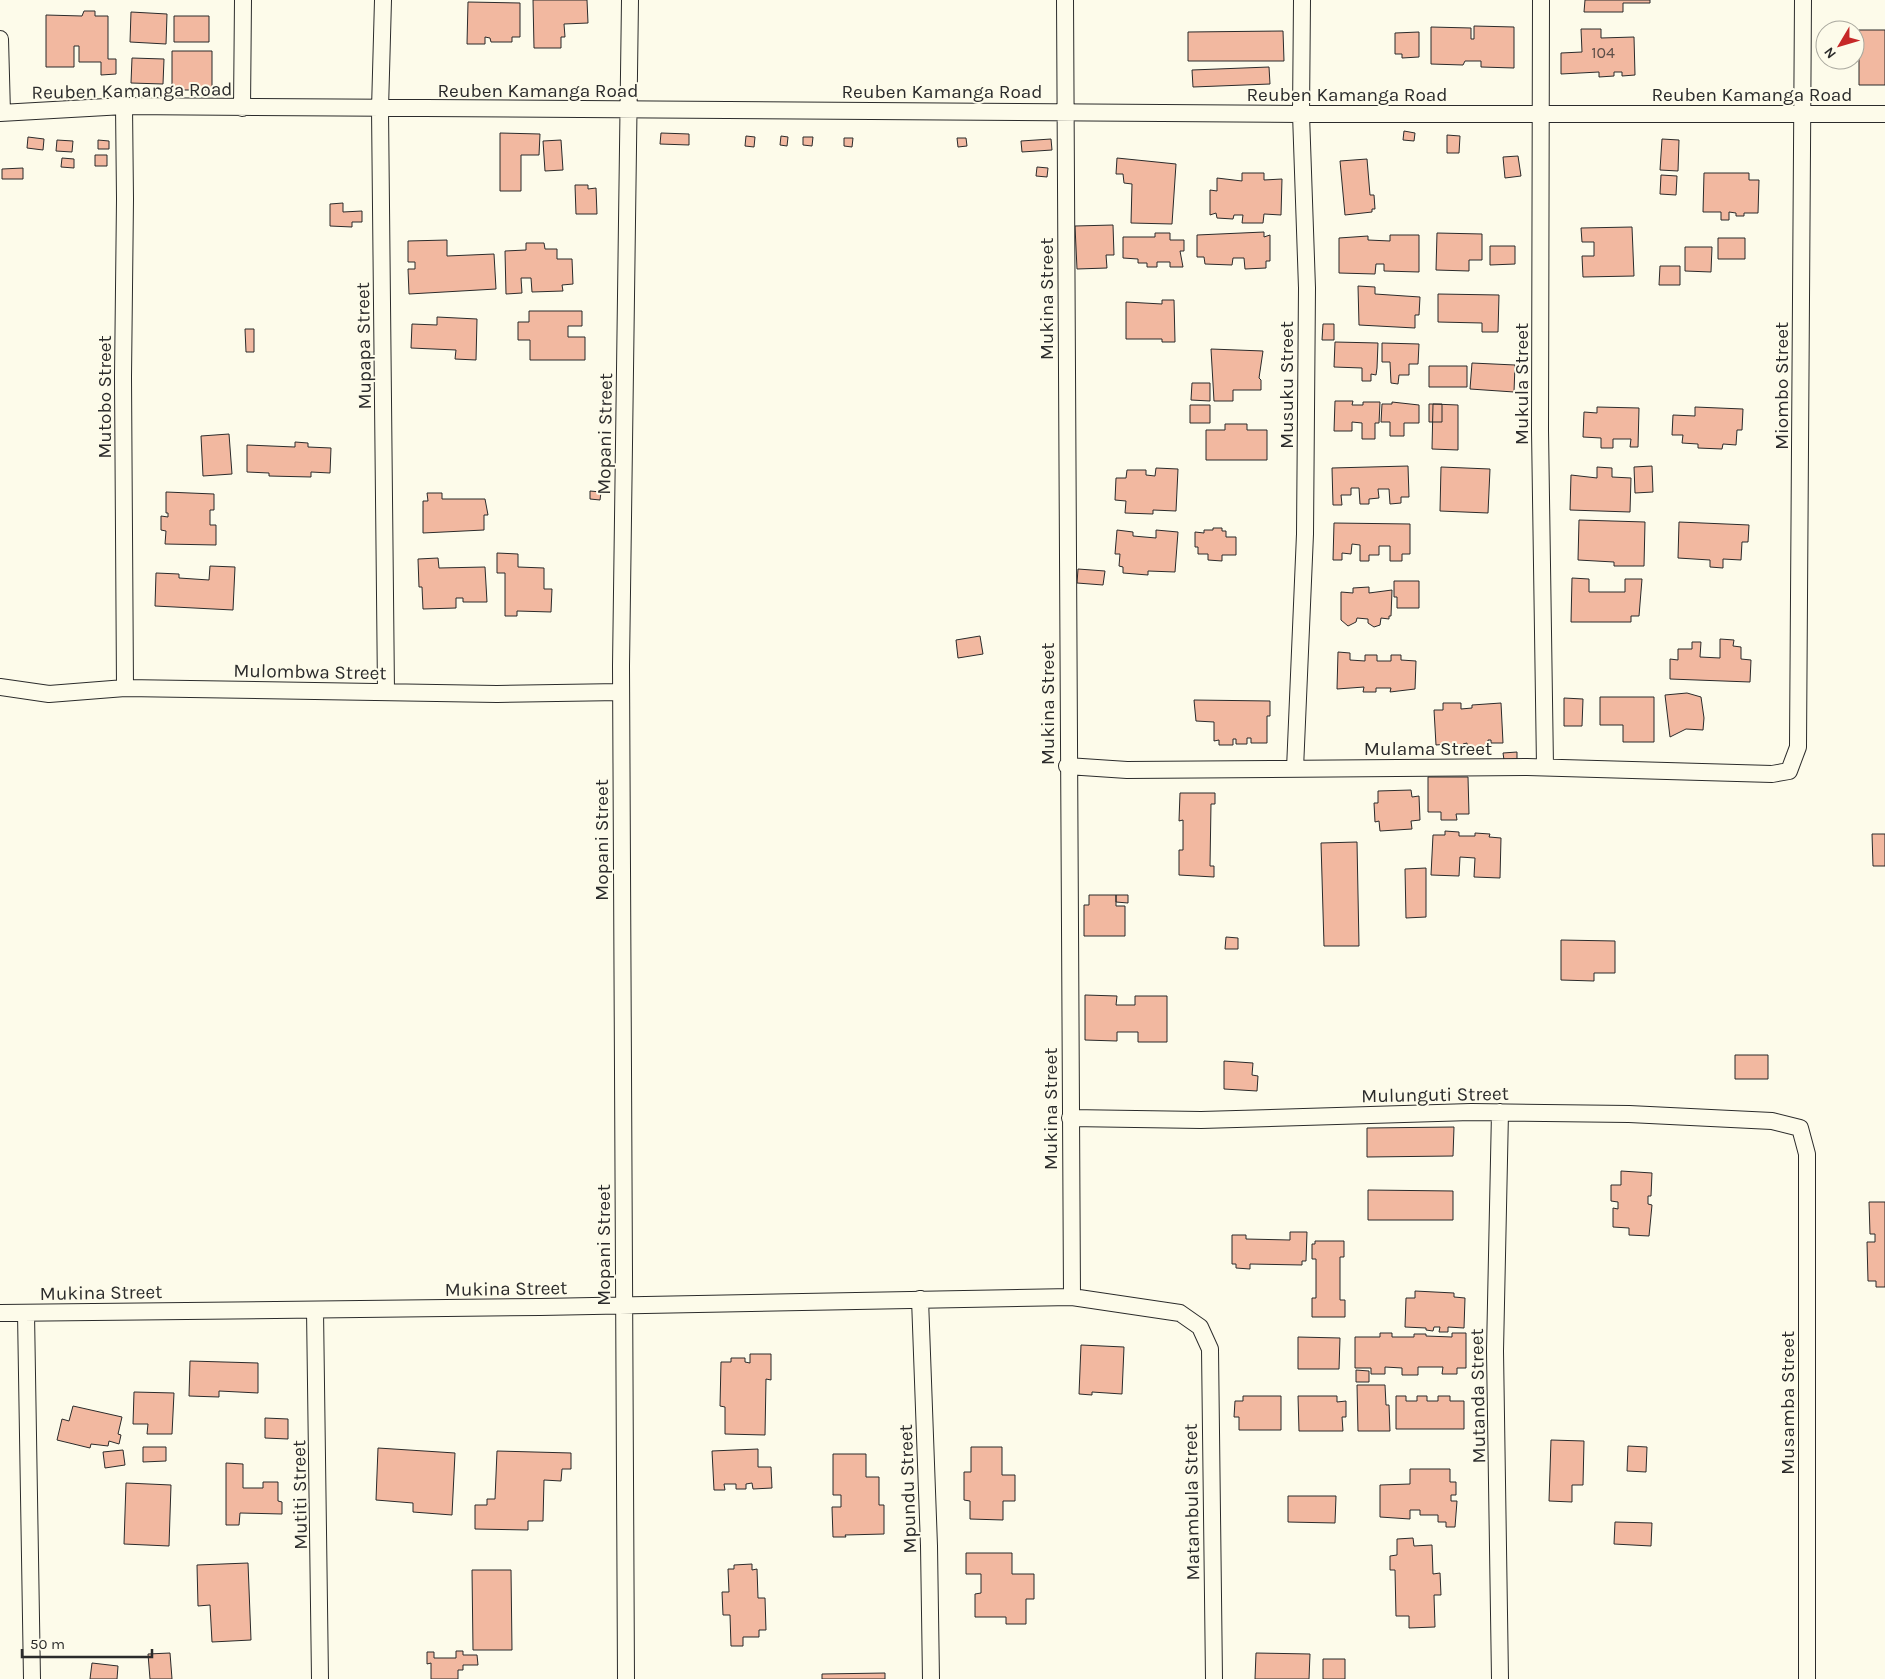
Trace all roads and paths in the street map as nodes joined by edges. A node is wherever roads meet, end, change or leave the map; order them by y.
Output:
1 (243, 0) edge
2 (383, 0) edge
3 (630, 0) edge
4 (1065, 0) edge
5 (1302, 0) edge
6 (1542, 0) edge
7 (1804, 0) edge
8 (0, 39) edge
9 (124, 106) junction
10 (242, 108) junction
11 (380, 109) junction
12 (628, 111) junction
13 (1066, 112) junction
14 (1, 113) edge
15 (1301, 114) junction
16 (1542, 114) junction
17 (1803, 114) junction
18 (1885, 114) edge
19 (0, 687) edge
20 (125, 688) junction
21 (386, 692) junction
22 (621, 692) junction
23 (1067, 766) junction
24 (1545, 768) junction
25 (1295, 770) junction
26 (1789, 771) joint
27 (1500, 1112) junction
28 (1070, 1118) junction
29 (1800, 1128) joint
30 (1072, 1297) junction
31 (920, 1299) junction
32 (623, 1306) junction
33 (315, 1310) junction
34 (0, 1313) edge
35 (26, 1313) junction
36 (1200, 1327) joint
37 (32, 1679) edge
38 (320, 1679) edge
39 (626, 1679) edge
40 (931, 1679) edge
41 (1214, 1679) edge
42 (1500, 1679) edge
43 (1807, 1679) edge

1 - 10 street
2 - 11 street, Mupapa Street
3 - 12 street, Mopani Street
4 - 13 street, Mukina Street
5 - 15 street, Musuku Street
6 - 16 street, Mukula Street
7 - 17 street, Miombo Street
8 - 14 street
9 - 10 street, Reuben Kamanga Road
9 - 14 street, Reuben Kamanga Road
9 - 20 street, Mutobo Street
10 - 11 street, Reuben Kamanga Road
11 - 12 street, Reuben Kamanga Road
11 - 21 street, Mupapa Street
12 - 13 street, Reuben Kamanga Road
12 - 22 street, Mopani Street
13 - 15 street, Reuben Kamanga Road
13 - 23 street, Mukina Street
15 - 16 street, Reuben Kamanga Road
15 - 25 street, Musuku Street
16 - 17 street, Reuben Kamanga Road
16 - 24 street, Mukula Street
17 - 18 street, Reuben Kamanga Road
17 - 26 street, Miombo Street
19 - 20 street, Mulombwa Street
20 - 21 street, Mulombwa Street
21 - 22 street, Mulombwa Street
22 - 32 street, Mopani Street
23 - 25 street, Mulama Street
23 - 28 street, Mukina Street
24 - 25 street, Mulama Street
24 - 26 street, Mulama Street
27 - 28 street, Mulunguti Street
27 - 29 street, Mulunguti Street
27 - 42 street, Mutanda Street
28 - 30 street, Mukina Street
29 - 43 street, Musamba Street
30 - 31 street, Mukina Street
30 - 36 street, Mukina Street
31 - 32 street, Mukina Street
31 - 40 street, Mpundu Street
32 - 33 street, Mukina Street
32 - 39 street, Mopani Street
33 - 35 street, Mukina Street
33 - 38 street, Mutiti Street
34 - 35 street, Mukina Street
35 - 37 street
36 - 41 street, Matambula Street

